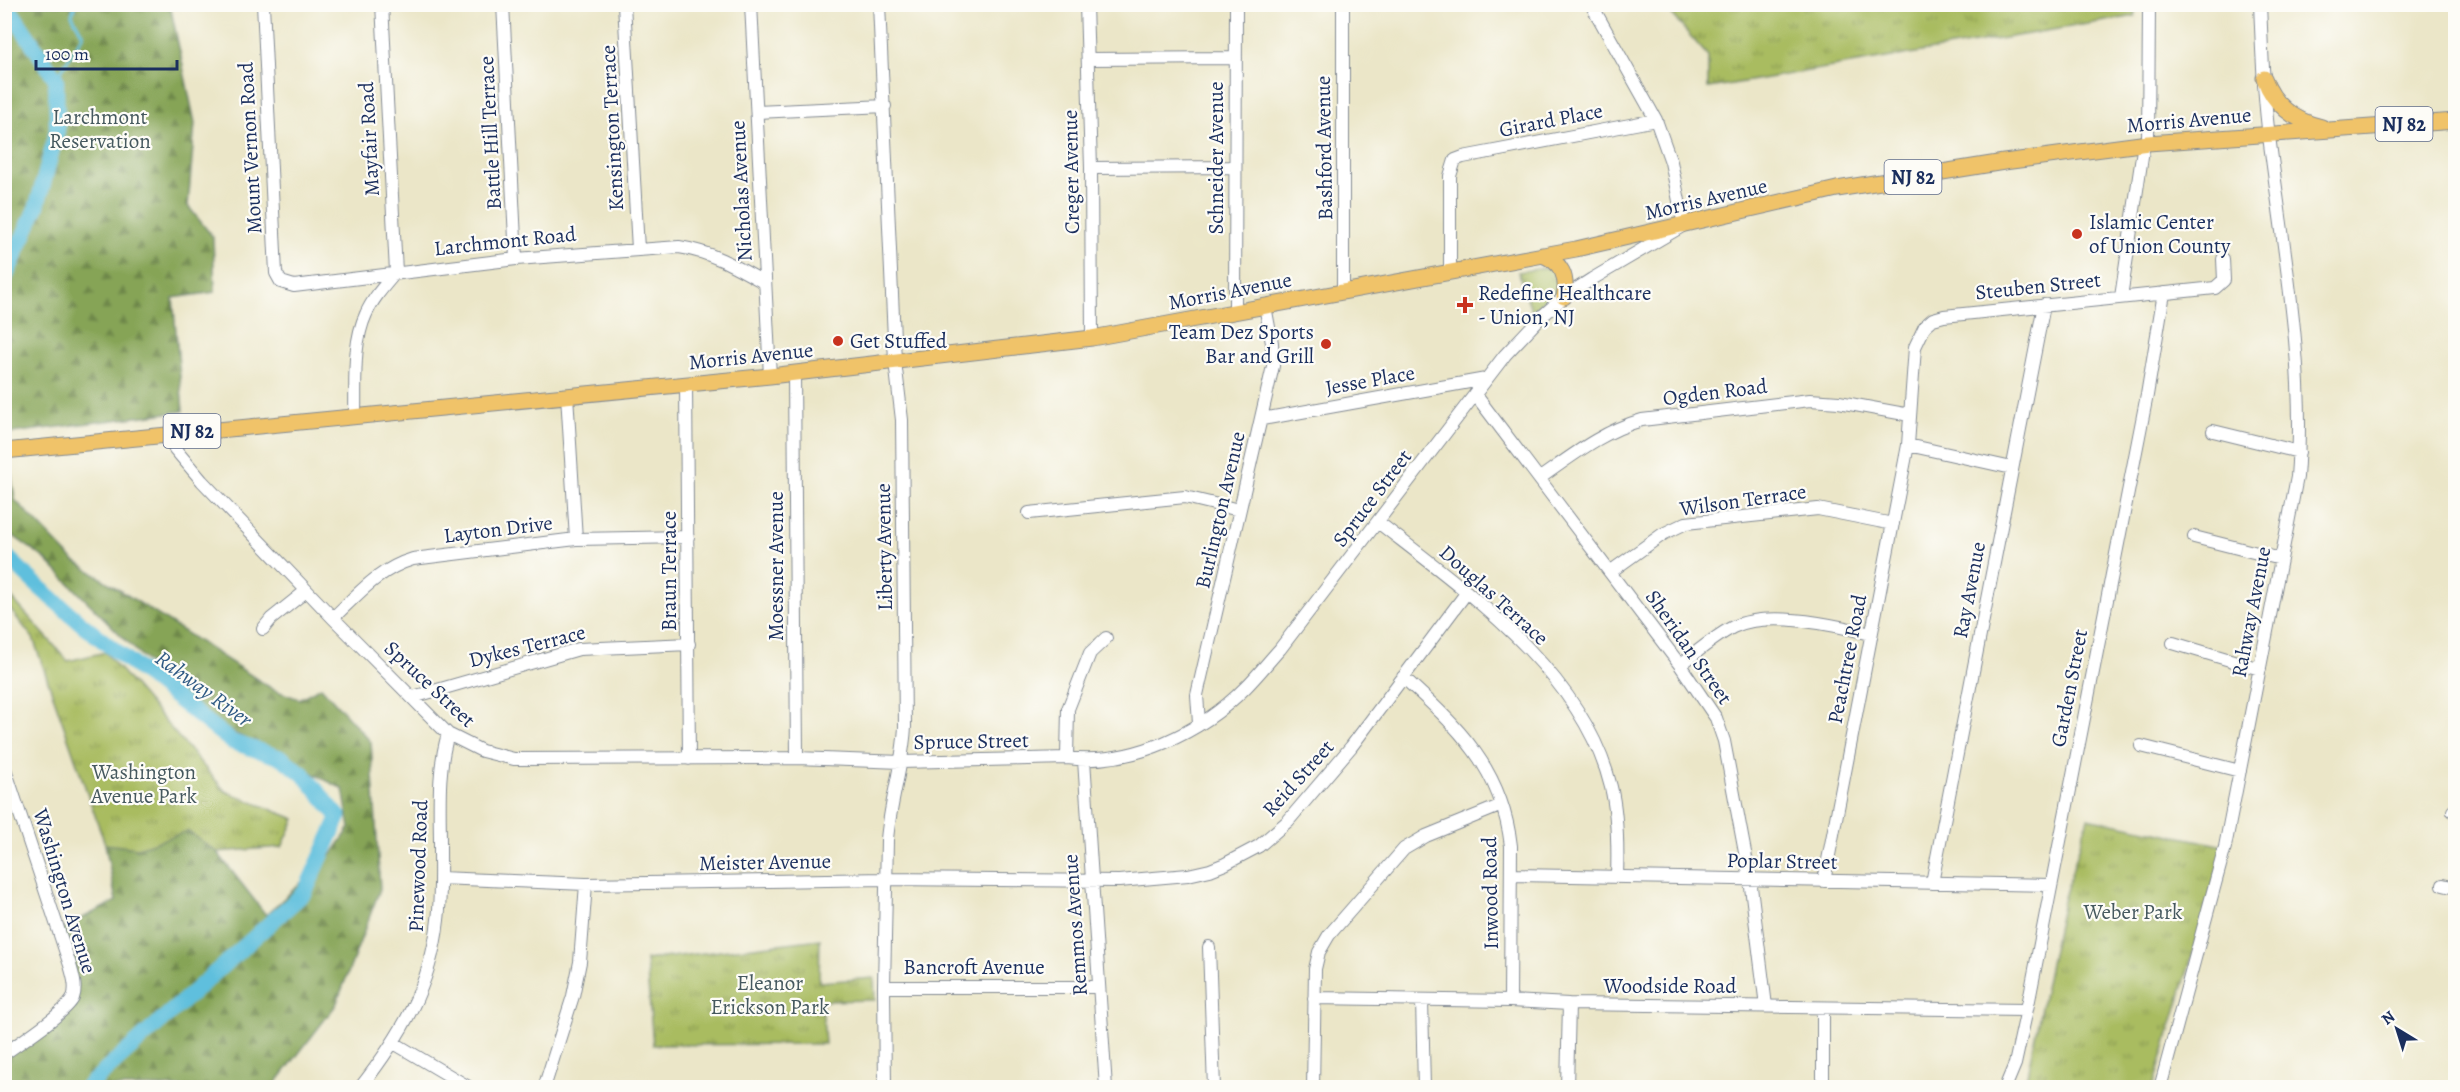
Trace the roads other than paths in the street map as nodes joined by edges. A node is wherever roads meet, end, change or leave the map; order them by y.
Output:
1 (263, 4) edge
2 (382, 4) edge
3 (503, 4) edge
4 (624, 4) edge
5 (751, 4) edge
6 (879, 4) edge
7 (1086, 4) edge
8 (1236, 4) edge
9 (1343, 4) edge
10 (1591, 4) edge
11 (2150, 4) edge
12 (2260, 4) edge
13 (1236, 58) junction
14 (1088, 59) junction
15 (2264, 78) junction
16 (885, 106) junction
17 (757, 112) junction
18 (1656, 120) junction
19 (2456, 121) edge
20 (2327, 129) junction
21 (2268, 134) junction
22 (2146, 143) junction
23 (1235, 167) junction
24 (1091, 168) junction
25 (1684, 225) junction
26 (638, 249) junction
27 (1542, 255) junction
28 (516, 259) junction
29 (2223, 259) dead end
30 (396, 272) junction
31 (1450, 272) junction
32 (765, 284) junction
33 (287, 285) joint
34 (1343, 291) junction
35 (2164, 293) junction
36 (1564, 297) junction
37 (2121, 297) junction
38 (2044, 305) junction
39 (1265, 306) junction
40 (1235, 312) junction
41 (1092, 338) junction
42 (895, 361) junction
43 (794, 373) junction
44 (770, 376) junction
45 (1486, 379) junction
46 (686, 384) junction
47 (1475, 394) junction
48 (567, 395) junction
49 (1910, 415) junction
50 (355, 416) junction
51 (1262, 419) junction
52 (2213, 430) dead end
53 (170, 434) junction
54 (1908, 445) junction
55 (4, 450) edge
56 (2299, 452) junction
57 (2012, 468) junction
58 (1539, 478) junction
59 (1239, 510) junction
60 (1029, 513) dead end
61 (1378, 522) junction
62 (1893, 524) junction
63 (688, 537) junction
64 (2194, 537) dead end
65 (576, 539) junction
66 (2282, 559) junction
67 (1610, 572) junction
68 (306, 591) junction
69 (1467, 592) junction
70 (333, 618) junction
71 (262, 629) dead end
72 (1871, 634) junction
73 (1106, 638) dead end
74 (2173, 643) dead end
75 (689, 644) junction
76 (1680, 664) junction
77 (2260, 669) junction
78 (1403, 677) junction
79 (413, 697) junction
80 (1199, 723) junction
81 (448, 734) junction
82 (2141, 746) dead end
83 (796, 758) junction
84 (1067, 758) junction
85 (689, 759) junction
86 (1084, 760) junction
87 (901, 762) junction
88 (4, 765) edge
89 (2240, 771) junction
90 (1502, 805) junction
91 (1512, 875) junction
92 (1617, 877) junction
93 (440, 878) junction
94 (885, 879) junction
95 (1090, 879) junction
96 (1750, 879) junction
97 (1824, 881) junction
98 (1932, 883) junction
99 (586, 884) junction
100 (2051, 885) junction
101 (1209, 947) dead end
102 (884, 987) junction
103 (1099, 987) junction
104 (1314, 998) junction
105 (1422, 1000) junction
106 (1510, 1001) junction
107 (1569, 1004) junction
108 (1766, 1006) junction
109 (1823, 1008) junction
110 (2026, 1010) junction
111 (394, 1042) junction
112 (4, 1054) edge
113 (360, 1088) edge
114 (470, 1088) edge
115 (544, 1088) edge
116 (885, 1088) edge
117 (1106, 1088) edge
118 (1214, 1088) edge
119 (1313, 1088) edge
120 (1424, 1088) edge
121 (1567, 1088) edge
122 (1823, 1088) edge
123 (2005, 1088) edge
124 (2160, 1088) edge

1 - 33 street, Mount Vernon Road
2 - 30 street, Mayfair Road
3 - 28 street, Battle Hill Terrace
4 - 26 street, Kensington Terrace
5 - 17 street, Nicholas Avenue
6 - 16 street, Liberty Avenue
7 - 14 street, Creger Avenue
8 - 13 street, Schneider Avenue
9 - 34 street, Bashford Avenue
10 - 18 street
11 - 22 street
12 - 15 street, Rahway Avenue
13 - 14 street
13 - 23 street, Schneider Avenue
14 - 24 street, Creger Avenue
15 - 20 main road
15 - 21 street, Rahway Avenue
16 - 17 street
16 - 42 street, Liberty Avenue
17 - 32 street, Nicholas Avenue
18 - 25 street
18 - 31 street, Girard Place
19 - 20 main road, Morris Avenue / NJ 82
20 - 21 main road, Morris Avenue / NJ 82
21 - 22 main road, Morris Avenue / NJ 82
21 - 56 street, Rahway Avenue
22 - 25 main road, Morris Avenue / NJ 82
22 - 37 street
23 - 24 street
23 - 40 street, Schneider Avenue
24 - 41 street, Creger Avenue
25 - 27 main road, Morris Avenue / NJ 82
25 - 36 street, Spruce Street
26 - 28 street, Larchmont Road
26 - 32 street, Larchmont Road
27 - 31 main road, Morris Avenue / NJ 82
27 - 36 main road
28 - 30 street, Larchmont Road
29 - 35 street, Steuben Street
30 - 33 street, Larchmont Road
30 - 50 street
31 - 34 main road, Morris Avenue / NJ 82
32 - 44 street, Nicholas Avenue
34 - 39 main road, Morris Avenue / NJ 82
35 - 37 street, Steuben Street
35 - 100 street, Garden Street
36 - 45 street, Spruce Street
37 - 38 street, Steuben Street
38 - 49 street, Steuben Street
38 - 57 street, Ray Avenue
39 - 40 main road, Morris Avenue / NJ 82
39 - 51 street, Burlington Avenue
40 - 41 main road, Morris Avenue / NJ 82
41 - 42 main road, Morris Avenue / NJ 82
42 - 43 main road, Morris Avenue / NJ 82
42 - 87 street, Liberty Avenue
43 - 44 main road, Morris Avenue / NJ 82
43 - 83 street, Moessner Avenue
44 - 46 main road, Morris Avenue / NJ 82
45 - 47 street, Spruce Street
45 - 51 street, Jesse Place
46 - 48 main road, Morris Avenue / NJ 82
46 - 63 street, Braun Terrace
47 - 58 street, Sheridan Street
47 - 61 street, Spruce Street
48 - 50 main road, Morris Avenue / NJ 82
48 - 65 street
49 - 54 street, Peachtree Road
49 - 58 street, Ogden Road
50 - 53 main road, Morris Avenue / NJ 82
51 - 59 street, Burlington Avenue
52 - 56 street
53 - 55 main road, Morris Avenue / NJ 82
53 - 68 street, Spruce Street
54 - 57 street
54 - 62 street, Peachtree Road
56 - 66 street, Rahway Avenue
57 - 98 street, Ray Avenue
58 - 67 street, Sheridan Street
59 - 60 street
59 - 80 street, Burlington Avenue
61 - 69 street, Douglas Terrace
61 - 80 street, Spruce Street
62 - 67 street, Wilson Terrace
62 - 72 street, Peachtree Road
63 - 65 street, Layton Drive
63 - 75 street, Braun Terrace
64 - 66 street
65 - 70 street, Layton Drive
66 - 77 street, Rahway Avenue
67 - 76 street, Sheridan Street
68 - 70 street, Spruce Street
68 - 71 street
69 - 78 street, Reid Street
69 - 92 street, Douglas Terrace
70 - 79 street, Spruce Street
72 - 76 street
72 - 97 street, Peachtree Road
73 - 84 street
74 - 77 street
75 - 79 street, Dykes Terrace
75 - 85 street, Braun Terrace
76 - 96 street, Sheridan Street
77 - 89 street, Rahway Avenue
78 - 90 street, Inwood Road
78 - 95 street, Reid Street
79 - 81 street, Spruce Street
80 - 86 street, Spruce Street
81 - 85 street, Spruce Street
81 - 93 street, Pinewood Road
82 - 89 street
83 - 85 street, Spruce Street
83 - 87 street, Spruce Street
84 - 86 street, Spruce Street
84 - 87 street, Spruce Street
86 - 95 street, Remmos Avenue
87 - 94 street, Liberty Avenue
88 - 112 street, Washington Avenue
89 - 124 street, Rahway Avenue
90 - 91 street, Inwood Road
90 - 104 street
91 - 92 street, Poplar Street
91 - 106 street, Inwood Road
92 - 96 street, Poplar Street
93 - 99 street, Meister Avenue
93 - 111 street, Pinewood Road
94 - 95 street, Meister Avenue
94 - 99 street, Meister Avenue
94 - 102 street, Liberty Avenue
95 - 103 street, Remmos Avenue
96 - 97 street, Poplar Street
96 - 108 street, Sheridan Street
97 - 98 street, Poplar Street
98 - 100 street, Poplar Street
99 - 115 street
100 - 110 street, Garden Street
101 - 118 street
102 - 103 street, Bancroft Avenue
102 - 116 street, Liberty Avenue
103 - 117 street, Remmos Avenue
104 - 105 street, Woodside Road
104 - 119 street
105 - 106 street, Woodside Road
105 - 120 street
106 - 107 street, Woodside Road
107 - 108 street, Woodside Road
107 - 121 street
108 - 109 street, Woodside Road
109 - 110 street, Woodside Road
109 - 122 street
110 - 123 street, Garden Street
111 - 113 street, Pinewood Road
111 - 114 street

